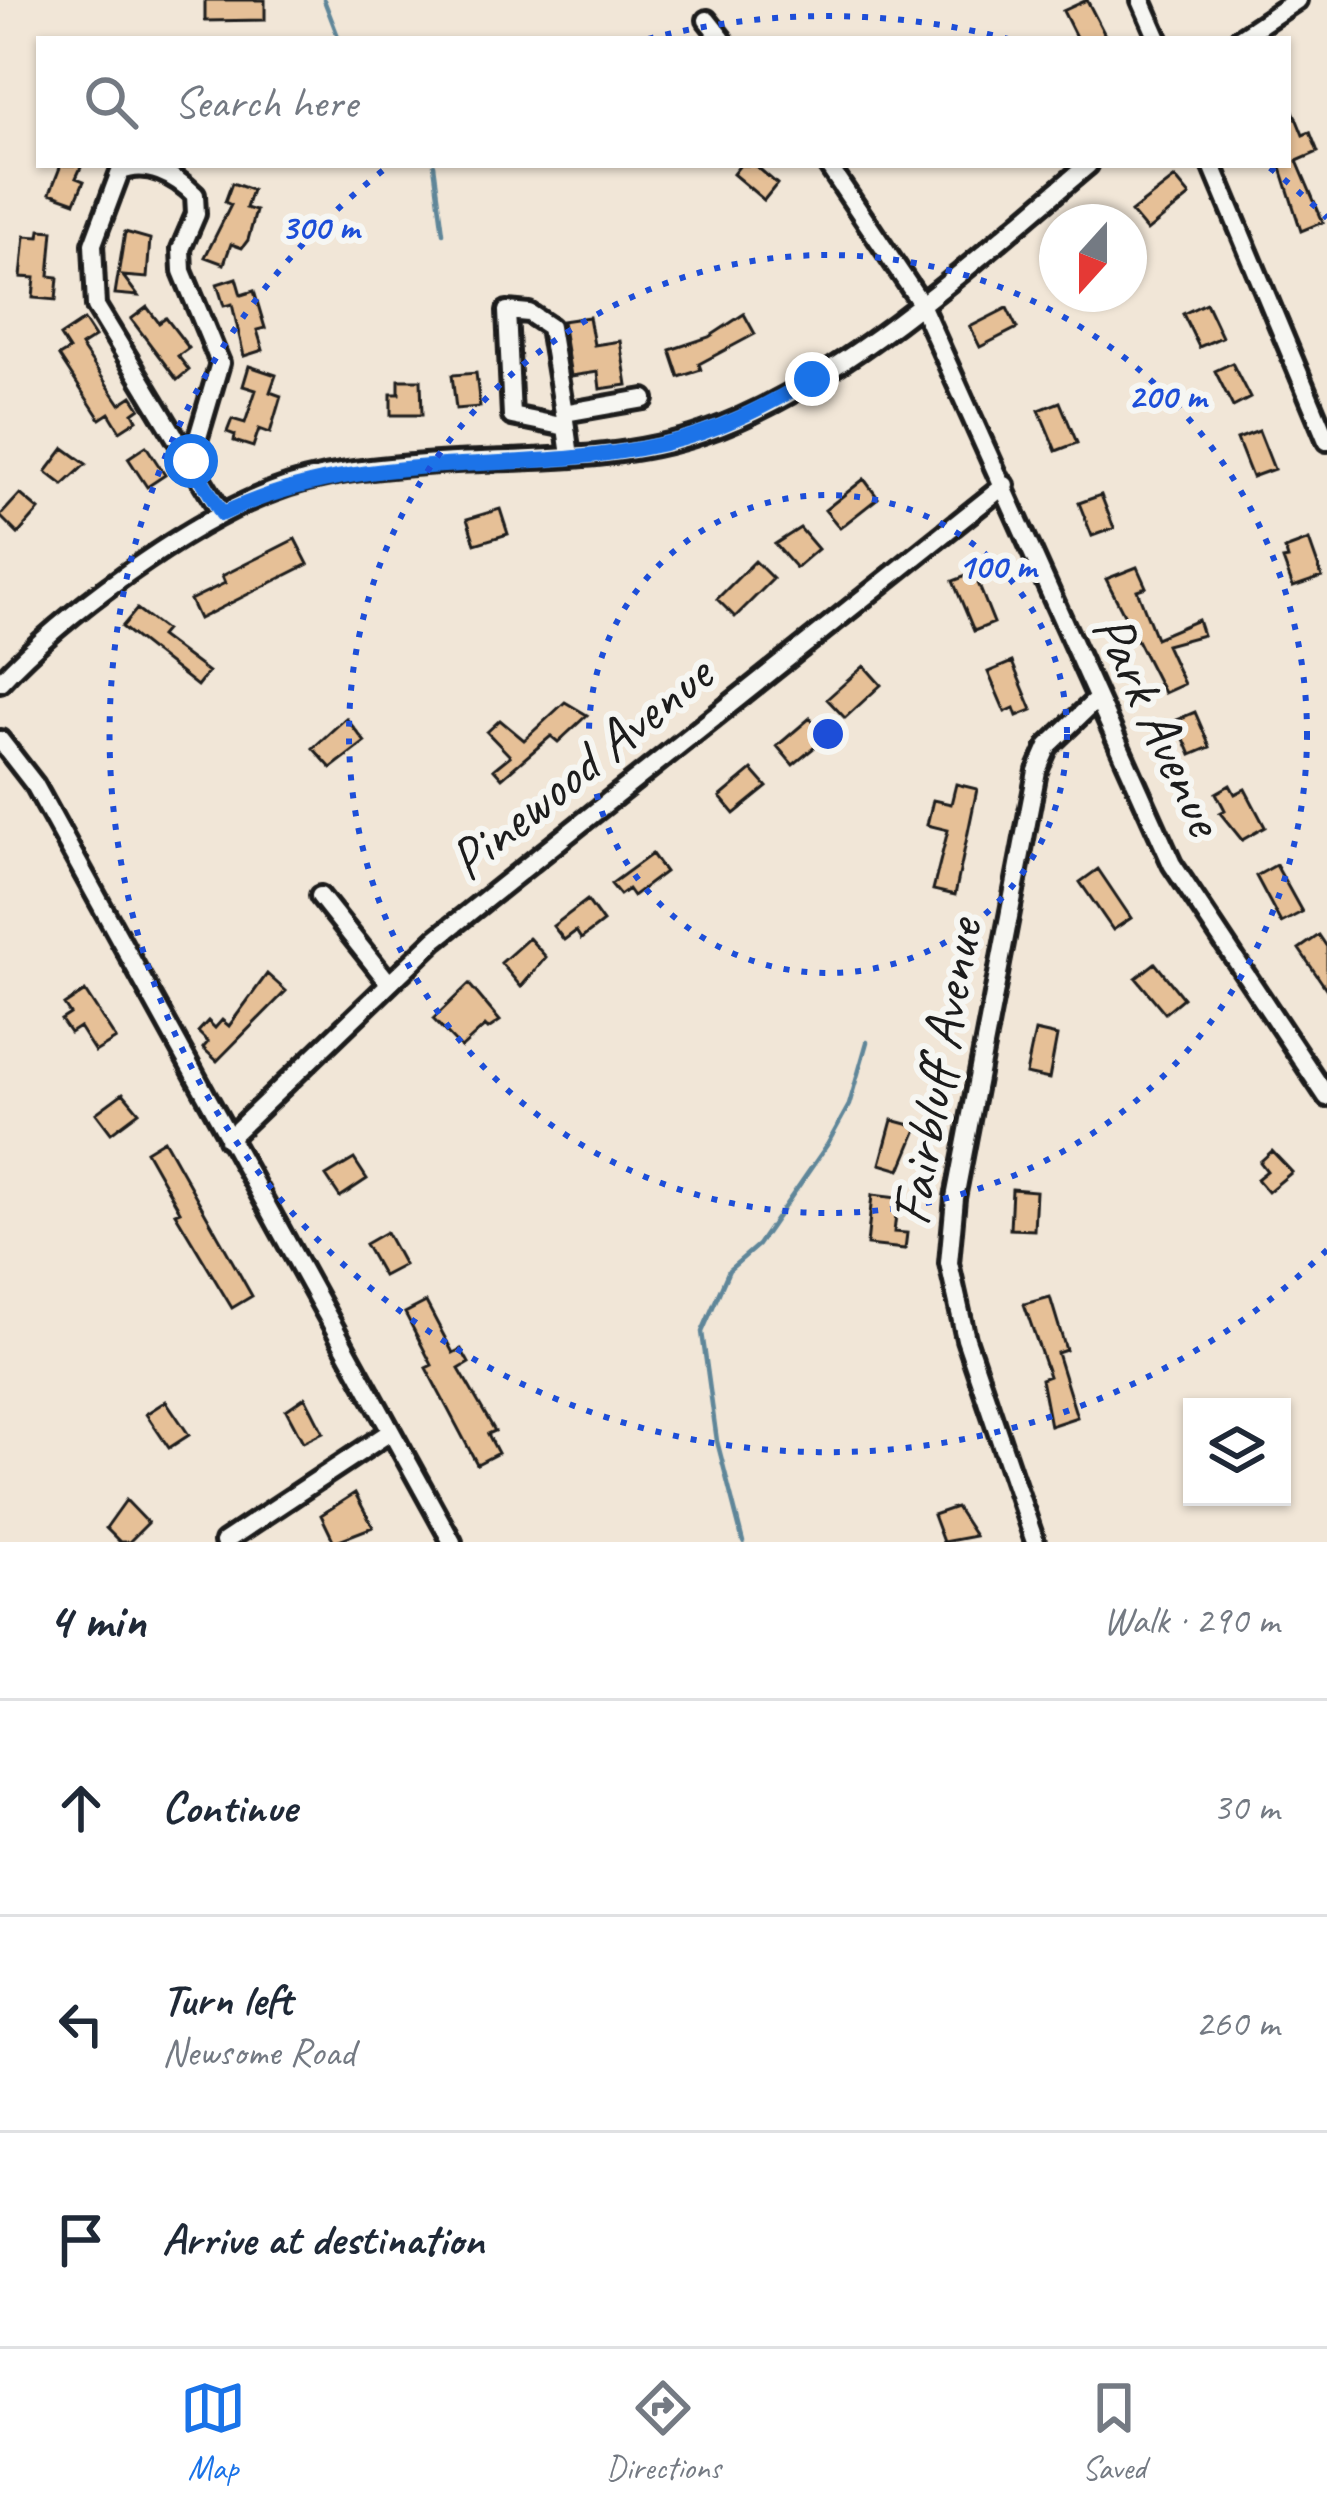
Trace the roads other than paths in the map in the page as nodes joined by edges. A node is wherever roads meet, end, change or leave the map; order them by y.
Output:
1 (1141, 0) edge
2 (1298, 0) edge
3 (707, 20) dead end
4 (720, 36) edge
5 (1157, 36) edge
6 (1244, 36) edge
7 (128, 168) edge
8 (151, 168) edge
9 (830, 168) edge
10 (1084, 168) edge
11 (1212, 168) edge
12 (920, 302) junction
13 (644, 399) dead end
14 (565, 420) junction
15 (1327, 441) edge
16 (570, 456) junction
17 (191, 461) junction
18 (1005, 485) junction
19 (222, 514) junction
20 (0, 682) edge
21 (1095, 701) junction
22 (0, 740) edge
23 (320, 896) dead end
24 (389, 983) junction
25 (1327, 1097) edge
26 (228, 1138) junction
27 (387, 1434) junction
28 (224, 1542) edge
29 (452, 1542) edge
30 (1034, 1542) edge

1 - 5 street
2 - 6 street
3 - 4 street
7 - 17 street
8 - 17 street
9 - 12 street, Park Avenue
10 - 12 street
11 - 15 street
12 - 16 street
12 - 18 street, Park Avenue
13 - 14 street
14 - 14 street
14 - 16 street
16 - 19 street
17 - 19 street
18 - 21 street, Park Avenue
18 - 24 street, Pinewood Avenue
19 - 20 street
21 - 25 street, Park Avenue
21 - 30 street, Fairbluff Avenue
22 - 26 street
23 - 24 street
24 - 26 street, Pinewood Avenue
26 - 27 street
27 - 28 street
27 - 29 street

